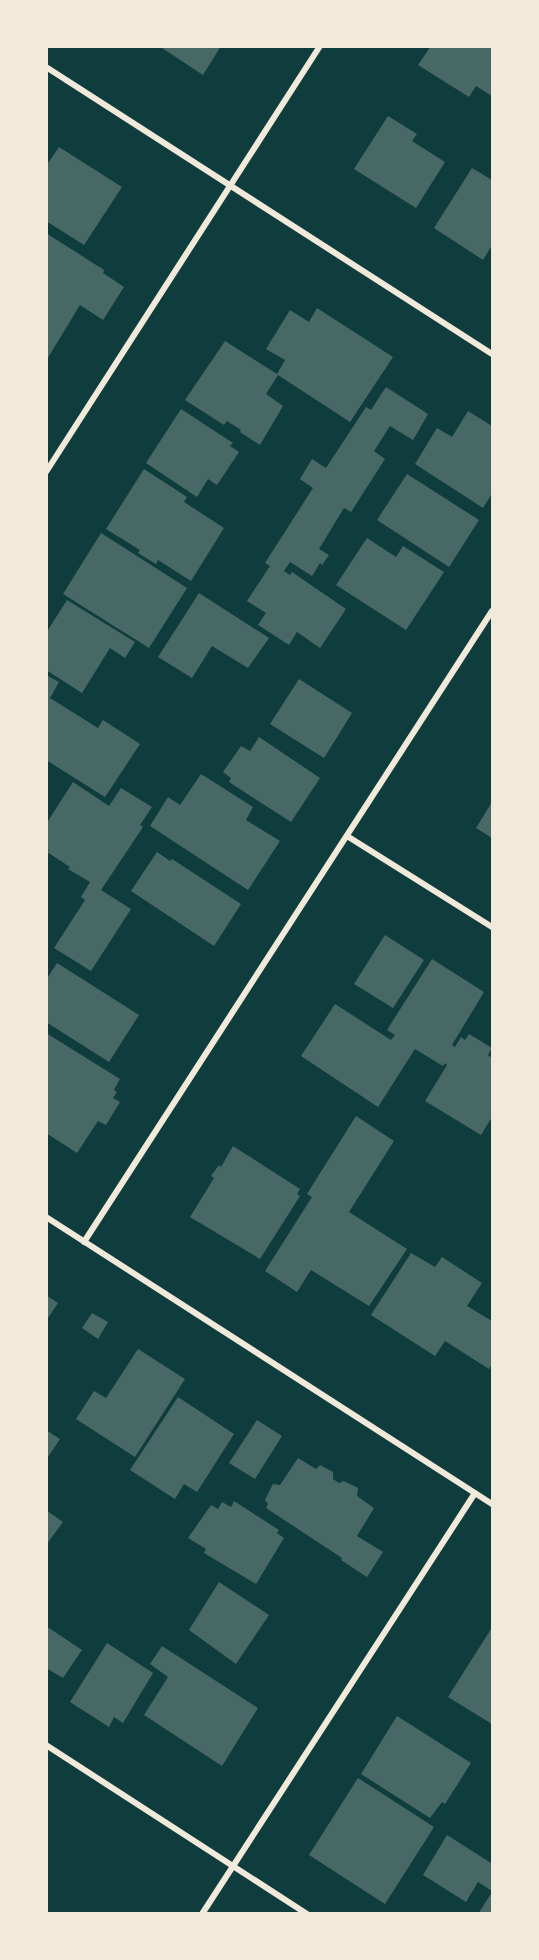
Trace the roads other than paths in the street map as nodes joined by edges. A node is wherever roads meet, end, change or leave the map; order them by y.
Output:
1 (320, 46) edge
2 (46, 67) edge
3 (231, 185) junction
4 (492, 354) edge
5 (46, 472) edge
6 (492, 611) edge
7 (348, 836) junction
8 (492, 927) edge
9 (46, 1217) edge
10 (84, 1242) junction
11 (475, 1493) junction
12 (492, 1504) edge
13 (46, 1745) edge
14 (233, 1866) junction
15 (202, 1914) edge
16 (307, 1914) edge

1 - 3 street
2 - 3 street
3 - 4 street
3 - 5 street
6 - 7 street
7 - 8 street
7 - 10 street
9 - 10 street
10 - 11 street
11 - 12 street
11 - 14 street
13 - 14 street
14 - 15 street
14 - 16 street

